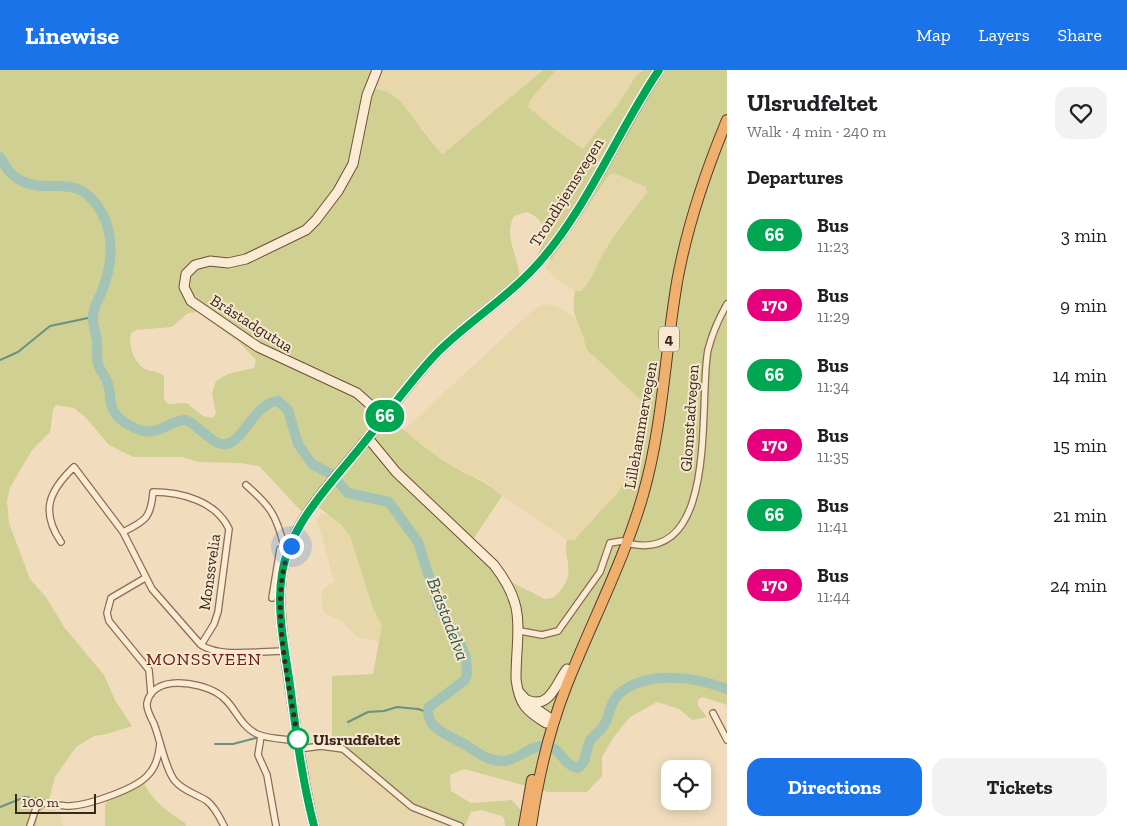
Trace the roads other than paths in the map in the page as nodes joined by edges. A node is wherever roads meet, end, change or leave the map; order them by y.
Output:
1 (377, 70) edge
2 (659, 70) edge
3 (727, 120) edge
4 (727, 304) edge
5 (384, 417) junction
6 (368, 438) junction
7 (246, 485) dead end
8 (124, 532) junction
9 (622, 541) dead end
10 (61, 542) dead end
11 (631, 544) dead end
12 (287, 546) junction
13 (620, 560) junction
14 (145, 578) junction
15 (272, 598) dead end
16 (520, 631) junction
17 (201, 644) junction
18 (285, 651) junction
19 (567, 669) junction
20 (519, 692) junction
21 (151, 694) junction
22 (526, 700) junction
23 (713, 713) dead end
24 (548, 725) junction
25 (261, 736) junction
26 (727, 740) edge
27 (160, 741) junction
28 (298, 745) junction
29 (536, 775) junction
30 (30, 826) edge
31 (224, 826) edge
32 (276, 826) edge
33 (314, 826) edge
34 (460, 826) edge
35 (524, 826) edge
36 (531, 826) edge

1 - 5 main road, Bråstadgutua
2 - 5 main road, Trondhjemsvegen
3 - 13 highway, Lillehammervegen / 4
4 - 11 street, Glomstadvegen
5 - 6 main road, Trondhjemsvegen
6 - 12 main road, Trondhjemsvegen
6 - 16 main road
7 - 12 street
8 - 10 street
8 - 14 street
8 - 17 street, Monssvelia
9 - 16 street
12 - 15 street, Trondhjemsvegen
12 - 18 main road, Trondhjemsvegen
13 - 19 highway, Lillehammervegen / 4
13 - 24 highway, Lillehammervegen / 4
14 - 17 street
14 - 21 street
16 - 20 main road
17 - 18 street
18 - 28 main road, Trondhjemsvegen
19 - 22 main road
19 - 24 highway, Lillehammervegen / 4
20 - 22 main road
20 - 24 main road
21 - 25 street
21 - 27 street
22 - 24 main road
23 - 26 street
24 - 29 highway, Lillehammervegen / 4
25 - 28 street
25 - 32 street
27 - 30 street
27 - 31 street
28 - 33 main road, Trondhjemsvegen
28 - 34 street
29 - 35 highway, Lillehammervegen / 4
29 - 36 highway, Lillehammervegen / 4

